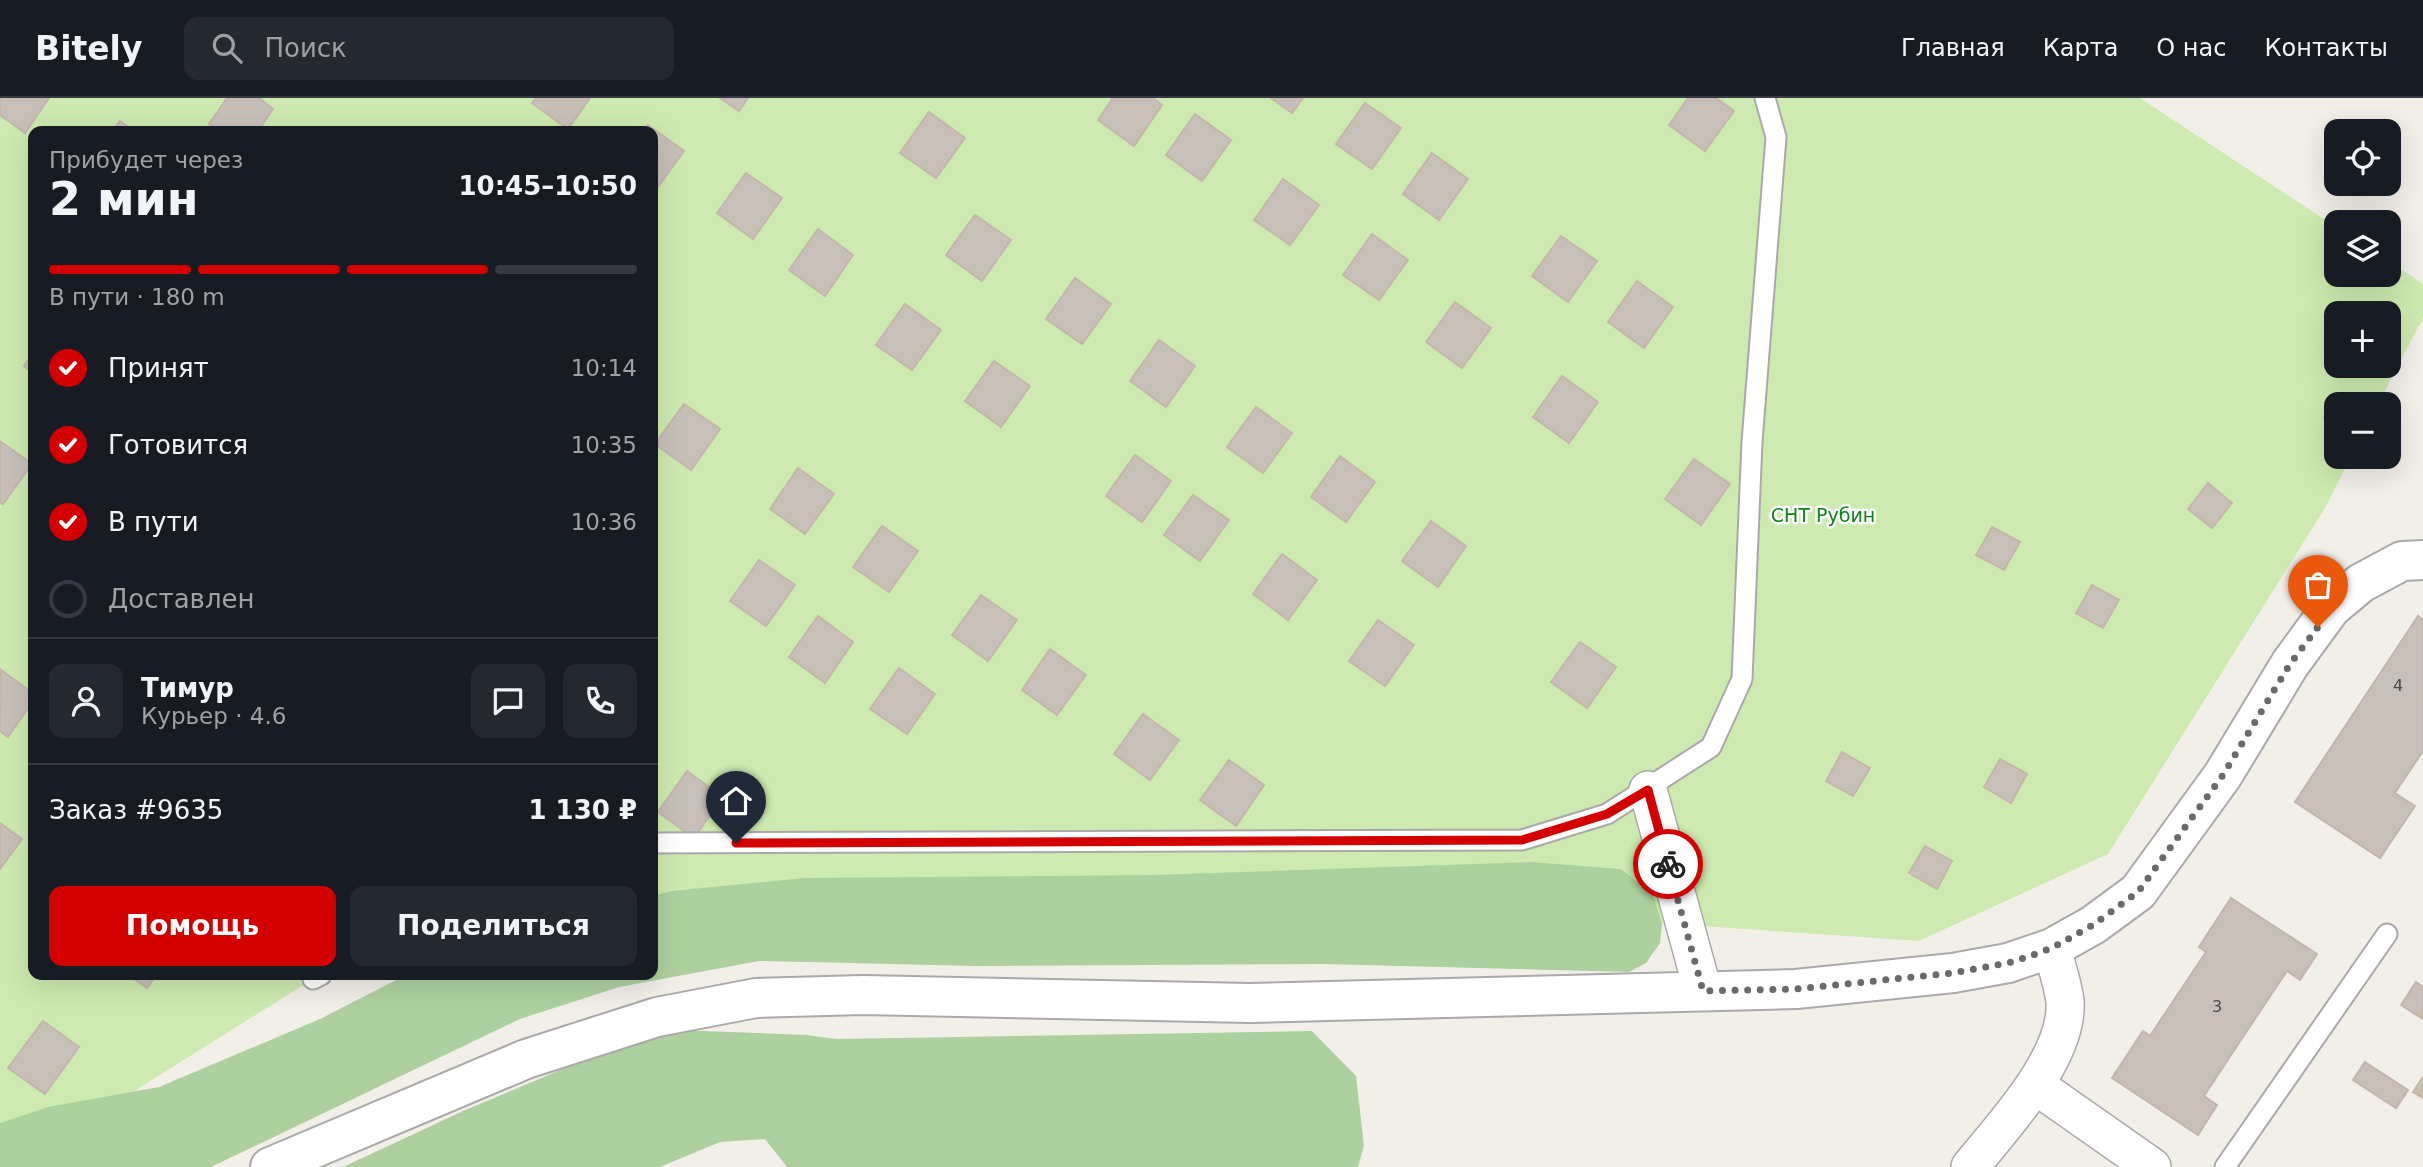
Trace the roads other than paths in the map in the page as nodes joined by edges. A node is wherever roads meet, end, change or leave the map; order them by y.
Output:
1 (1765, 98) edge
2 (2423, 560) edge
3 (1648, 790) junction
4 (658, 844) edge
5 (2387, 934) dead end
6 (2052, 948) junction
7 (1703, 991) junction
8 (2035, 1085) junction
9 (270, 1167) edge
10 (1970, 1167) edge
11 (2152, 1167) edge
12 (2225, 1167) edge

1 - 3 lane
2 - 6 street
3 - 4 lane
3 - 7 street
5 - 12 lane
6 - 7 street
6 - 8 street
7 - 9 street
8 - 10 street
8 - 11 street

